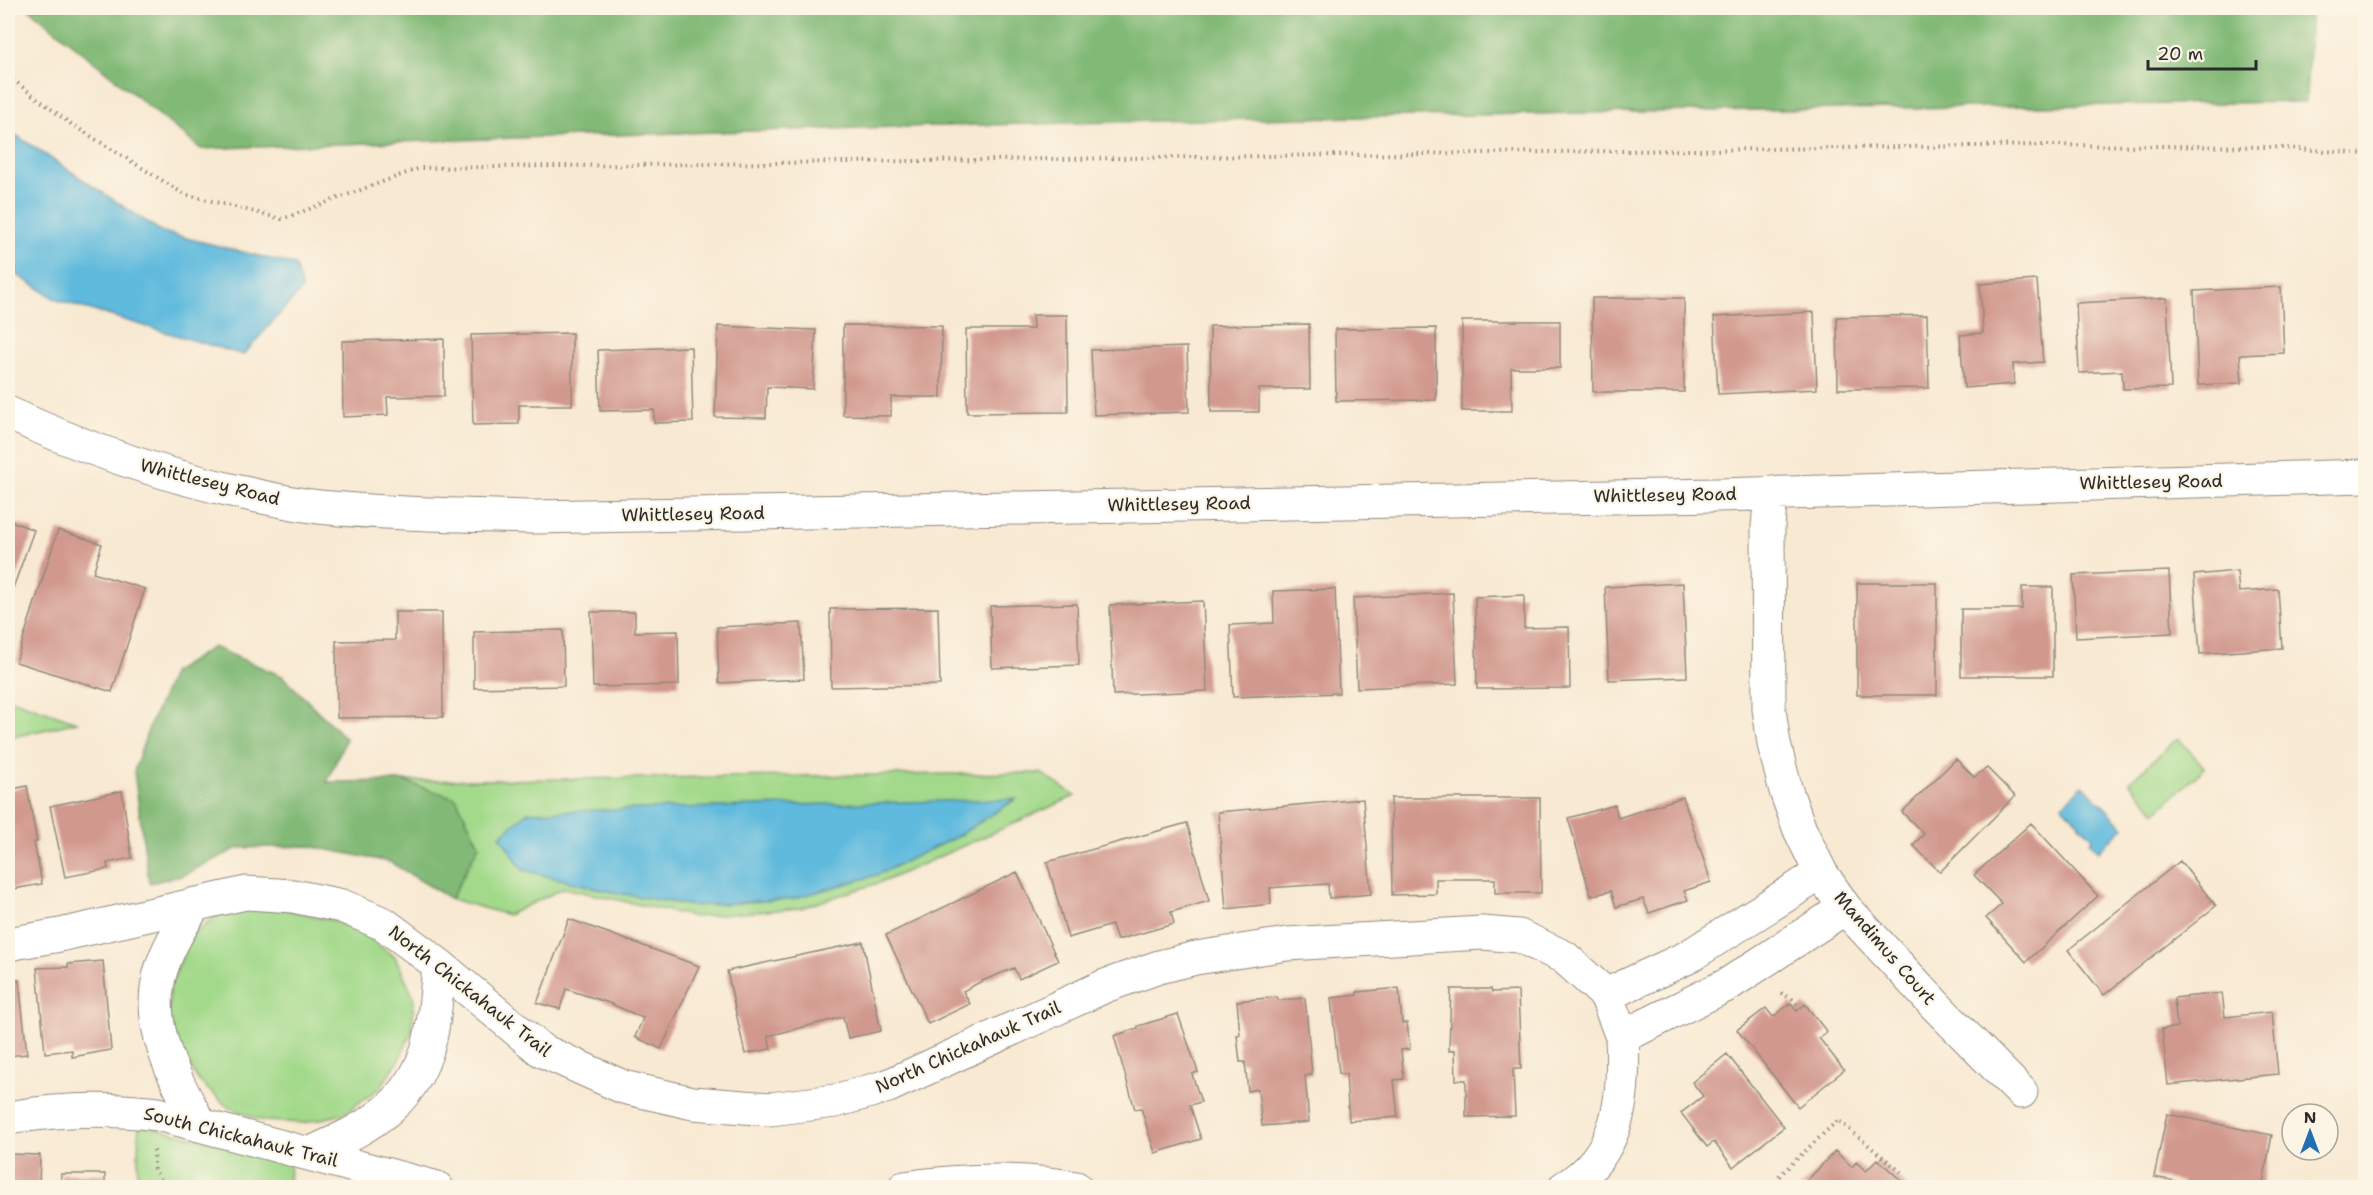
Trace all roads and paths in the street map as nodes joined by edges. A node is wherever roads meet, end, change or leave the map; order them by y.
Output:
1 (8, 76) edge
2 (2366, 154) edge
3 (8, 413) edge
4 (2366, 476) edge
5 (1770, 493) junction
6 (1821, 873) junction
7 (195, 904) junction
8 (1845, 908) junction
9 (8, 944) edge
10 (439, 965) junction
11 (1776, 992) dead end
12 (1606, 995) junction
13 (1800, 1008) dead end
14 (1622, 1037) junction
15 (2021, 1092) dead end
16 (8, 1118) edge
17 (199, 1123) junction
18 (309, 1154) junction
19 (1901, 1172) dead end
20 (436, 1188) edge
21 (904, 1188) edge
22 (1076, 1188) edge
23 (1564, 1188) edge
24 (1779, 1188) edge

1 - 2 path
3 - 5 street, Whittlesey Road
4 - 5 street, Whittlesey Road
5 - 6 street, Mandimus Court
6 - 8 street, Mandimus Court
6 - 12 street
7 - 9 street, North Chickahauk Trail
7 - 10 street, North Chickahauk Trail
7 - 17 street
8 - 14 street
8 - 15 street, Mandimus Court
10 - 12 street, North Chickahauk Trail
10 - 18 street
11 - 13 path
12 - 14 street, North Chickahauk Trail
14 - 23 street
16 - 17 street, South Chickahauk Trail
17 - 18 street, South Chickahauk Trail
18 - 20 street, South Chickahauk Trail
19 - 24 path
21 - 22 street

